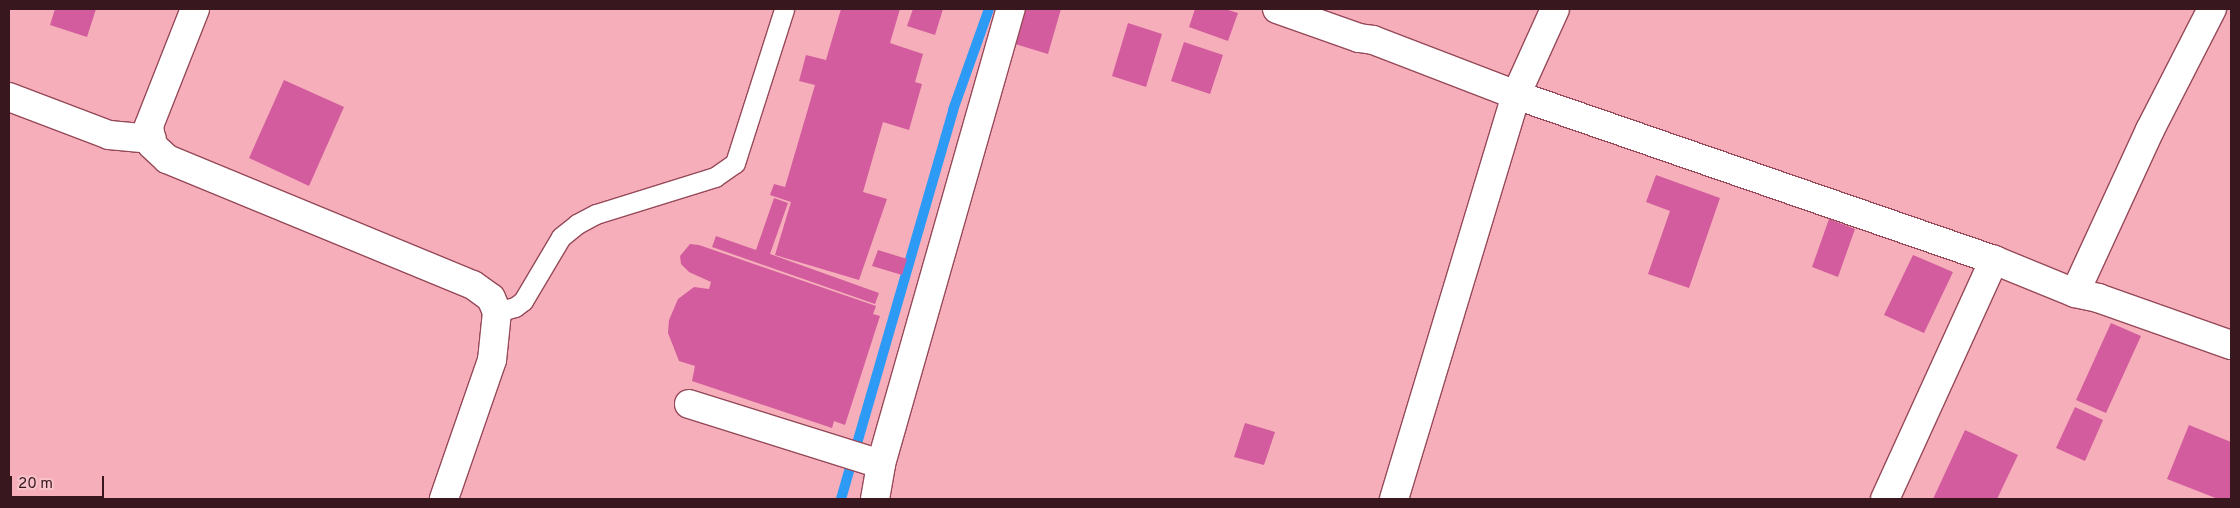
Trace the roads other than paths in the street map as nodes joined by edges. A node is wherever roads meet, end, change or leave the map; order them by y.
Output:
1 (195, 9) edge
2 (784, 9) edge
3 (1011, 9) edge
4 (1277, 9) edge
5 (1555, 9) edge
6 (2212, 9) edge
7 (1516, 95) junction
8 (9, 97) edge
9 (152, 139) junction
10 (1994, 260) junction
11 (2075, 293) junction
12 (497, 312) junction
13 (2231, 344) edge
14 (689, 404) dead end
15 (881, 464) junction
16 (444, 499) edge
17 (875, 499) edge
18 (1394, 499) edge
19 (1885, 499) edge

1 - 9 street
2 - 12 lane
3 - 15 street
4 - 7 street
5 - 7 street
6 - 11 street
7 - 10 street
7 - 18 street
8 - 9 street
9 - 12 street
10 - 11 street
10 - 19 street
11 - 13 street
12 - 16 street
14 - 15 street
15 - 17 street

